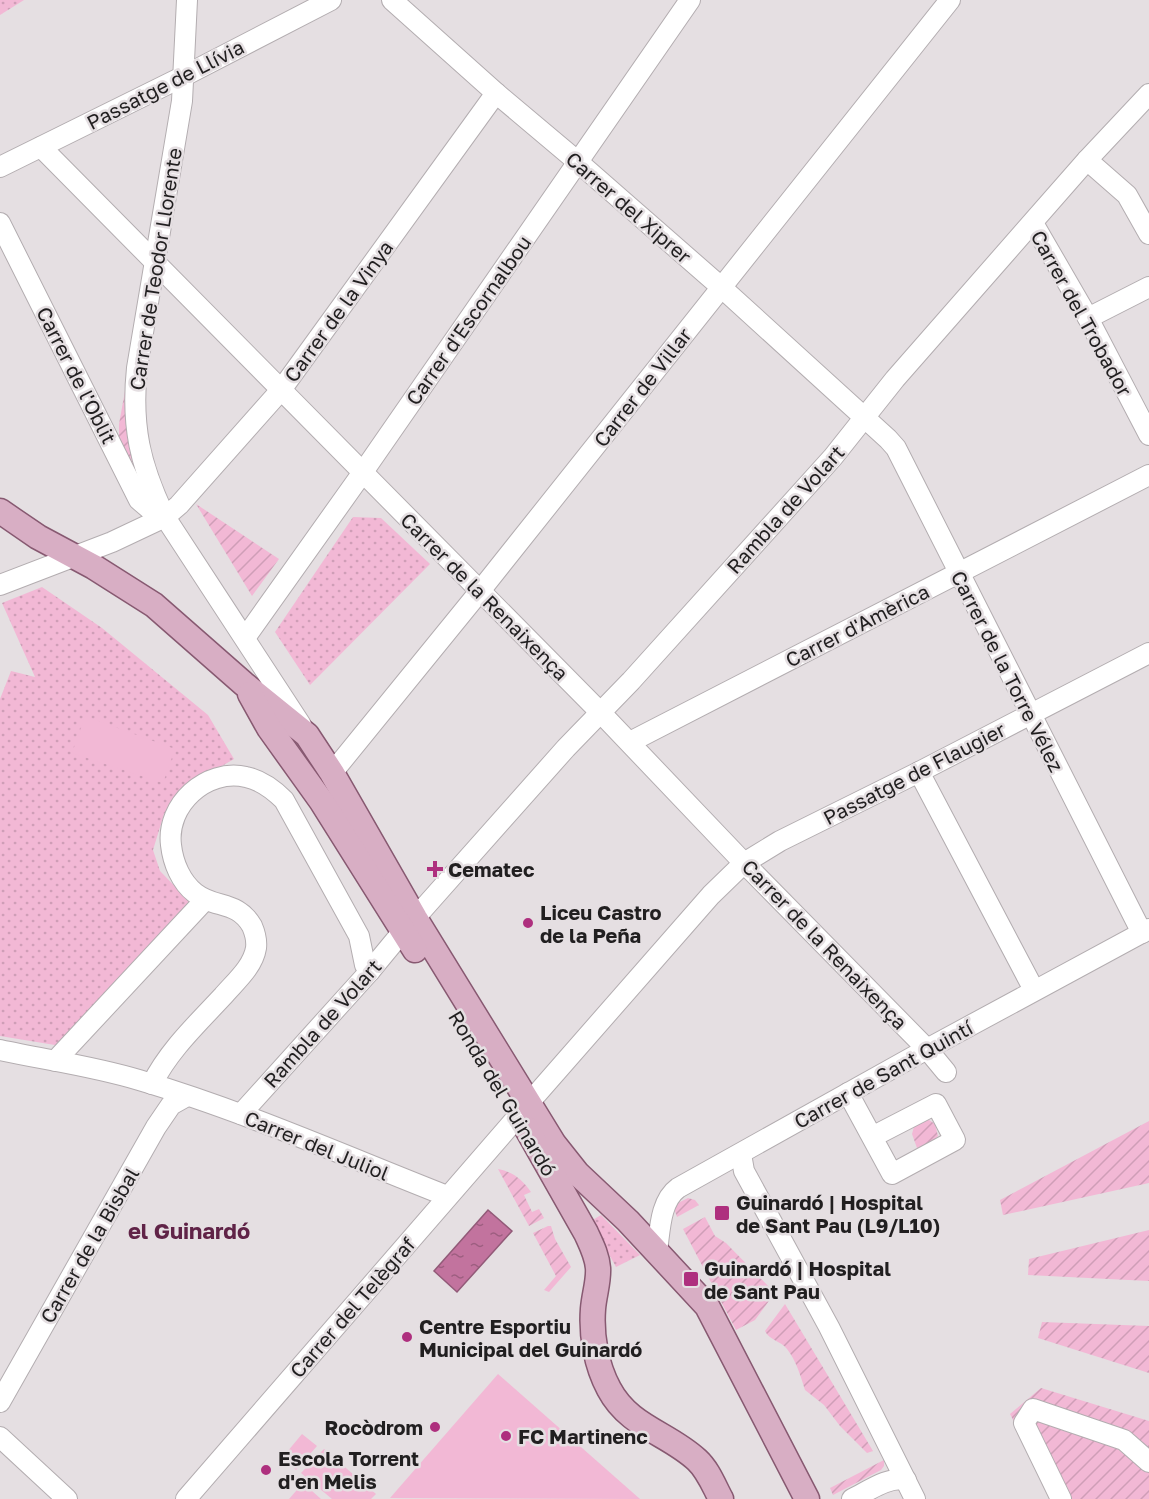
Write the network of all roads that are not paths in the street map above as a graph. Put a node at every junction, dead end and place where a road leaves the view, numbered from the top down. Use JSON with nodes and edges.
{"nodes":[{"id":1,"x":187,"y":0,"type":"edge"},
{"id":2,"x":330,"y":0,"type":"edge"},
{"id":3,"x":392,"y":0,"type":"edge"},
{"id":4,"x":690,"y":0,"type":"edge"},
{"id":5,"x":950,"y":0,"type":"edge"},
{"id":6,"x":184,"y":76,"type":"junction"},
{"id":7,"x":496,"y":93,"type":"junction"},
{"id":8,"x":1147,"y":99,"type":"edge"},
{"id":9,"x":41,"y":147,"type":"junction"},
{"id":10,"x":1087,"y":160,"type":"junction"},
{"id":11,"x":578,"y":162,"type":"junction"},
{"id":12,"x":0,"y":167,"type":"edge"},
{"id":13,"x":0,"y":223,"type":"edge"},
{"id":14,"x":1033,"y":223,"type":"junction"},
{"id":15,"x":1149,"y":234,"type":"edge"},
{"id":16,"x":155,"y":262,"type":"junction"},
{"id":17,"x":1149,"y":286,"type":"edge"},
{"id":18,"x":721,"y":287,"type":"junction"},
{"id":19,"x":1088,"y":318,"type":"junction"},
{"id":20,"x":281,"y":390,"type":"junction"},
{"id":21,"x":864,"y":416,"type":"junction"},
{"id":22,"x":1149,"y":435,"type":"edge"},
{"id":23,"x":363,"y":472,"type":"junction"},
{"id":24,"x":1149,"y":475,"type":"edge"},
{"id":25,"x":0,"y":511,"type":"edge"},
{"id":26,"x":165,"y":516,"type":"junction"},
{"id":27,"x":74,"y":556,"type":"junction"},
{"id":28,"x":958,"y":573,"type":"junction"},
{"id":29,"x":0,"y":585,"type":"edge"},
{"id":30,"x":480,"y":591,"type":"junction"},
{"id":31,"x":244,"y":638,"type":"junction"},
{"id":32,"x":1149,"y":653,"type":"edge"},
{"id":33,"x":244,"y":684,"type":"junction"},
{"id":34,"x":601,"y":713,"type":"junction"},
{"id":35,"x":1030,"y":714,"type":"junction"},
{"id":36,"x":307,"y":735,"type":"junction"},
{"id":37,"x":630,"y":742,"type":"junction"},
{"id":38,"x":919,"y":772,"type":"junction"},
{"id":39,"x":332,"y":773,"type":"junction"},
{"id":40,"x":744,"y":862,"type":"junction"},
{"id":41,"x":205,"y":900,"type":"junction"},
{"id":42,"x":409,"y":924,"type":"junction"},
{"id":43,"x":1145,"y":931,"type":"edge"},
{"id":44,"x":370,"y":971,"type":"junction"},
{"id":45,"x":1034,"y":990,"type":"junction"},
{"id":46,"x":927,"y":1049,"type":"junction"},
{"id":47,"x":3,"y":1056,"type":"edge"},
{"id":48,"x":55,"y":1061,"type":"junction"},
{"id":49,"x":946,"y":1072,"type":"dead end"},
{"id":50,"x":152,"y":1084,"type":"junction"},
{"id":51,"x":848,"y":1093,"type":"junction"},
{"id":52,"x":188,"y":1096,"type":"junction"},
{"id":53,"x":523,"y":1109,"type":"junction"},
{"id":54,"x":241,"y":1114,"type":"junction"},
{"id":55,"x":872,"y":1137,"type":"junction"},
{"id":56,"x":741,"y":1154,"type":"junction"},
{"id":57,"x":447,"y":1196,"type":"junction"},
{"id":58,"x":657,"y":1251,"type":"junction"},
{"id":59,"x":0,"y":1402,"type":"edge"},
{"id":60,"x":0,"y":1437,"type":"edge"},
{"id":61,"x":1149,"y":1462,"type":"edge"},
{"id":62,"x":906,"y":1480,"type":"junction"},
{"id":63,"x":67,"y":1499,"type":"edge"},
{"id":64,"x":186,"y":1499,"type":"edge"},
{"id":65,"x":721,"y":1499,"type":"edge"},
{"id":66,"x":807,"y":1499,"type":"edge"},
{"id":67,"x":852,"y":1499,"type":"edge"},
{"id":68,"x":915,"y":1499,"type":"edge"},
{"id":69,"x":1061,"y":1499,"type":"edge"}],
"edges":[{"from":1,"to":6,"type":"street","name":"Carrer de Teodor Llorente"},
{"from":2,"to":6,"type":"street","name":"Passatge de Llívia"},
{"from":3,"to":7,"type":"street","name":"Carrer del Xiprer"},
{"from":4,"to":11,"type":"street","name":"Carrer d'Escornalbou"},
{"from":5,"to":18,"type":"street","name":"Carrer de Villar"},
{"from":6,"to":9,"type":"street","name":"Passatge de Llívia"},
{"from":6,"to":16,"type":"street","name":"Carrer de Teodor Llorente"},
{"from":7,"to":11,"type":"street","name":"Carrer del Xiprer"},
{"from":7,"to":20,"type":"street","name":"Carrer de la Vinya"},
{"from":8,"to":10,"type":"street","name":"Rambla de Volart"},
{"from":9,"to":12,"type":"street","name":"Passatge de Llívia"},
{"from":9,"to":16,"type":"street","name":"Carrer de la Renaixença"},
{"from":10,"to":14,"type":"street","name":"Rambla de Volart"},
{"from":10,"to":15,"type":"street"},
{"from":11,"to":18,"type":"street","name":"Carrer del Xiprer"},
{"from":11,"to":23,"type":"street","name":"Carrer d'Escornalbou"},
{"from":13,"to":26,"type":"street","name":"Carrer de l'Oblit"},
{"from":14,"to":19,"type":"street","name":"Carrer del Trobador"},
{"from":14,"to":21,"type":"street","name":"Rambla de Volart"},
{"from":16,"to":20,"type":"street","name":"Carrer de la Renaixença"},
{"from":16,"to":26,"type":"street","name":"Carrer de Teodor Llorente"},
{"from":17,"to":19,"type":"street"},
{"from":18,"to":21,"type":"street","name":"Carrer del Xiprer"},
{"from":18,"to":30,"type":"street","name":"Carrer de Villar"},
{"from":19,"to":22,"type":"street","name":"Carrer del Trobador"},
{"from":20,"to":23,"type":"street","name":"Carrer de la Renaixença"},
{"from":20,"to":26,"type":"street","name":"Carrer de la Vinya"},
{"from":21,"to":28,"type":"street","name":"Carrer de la Torre Vélez"},
{"from":21,"to":34,"type":"street","name":"Rambla de Volart"},
{"from":23,"to":30,"type":"street","name":"Carrer de la Renaixença"},
{"from":23,"to":31,"type":"street","name":"Carrer d'Escornalbou"},
{"from":24,"to":28,"type":"street","name":"Carrer d'Amèrica"},
{"from":25,"to":27,"type":"main road","name":"Ronda del Guinardó"},
{"from":26,"to":27,"type":"street","name":"Carrer de la Vinya"},
{"from":26,"to":31,"type":"street","name":"Carrer de Teodor Llorente"},
{"from":27,"to":29,"type":"street","name":"Carrer de la Vinya"},
{"from":27,"to":33,"type":"main road","name":"Ronda del Guinardó"},
{"from":28,"to":35,"type":"street","name":"Carrer de la Torre Vélez"},
{"from":28,"to":37,"type":"street","name":"Carrer d'Amèrica"},
{"from":30,"to":34,"type":"street","name":"Carrer de la Renaixença"},
{"from":30,"to":39,"type":"street","name":"Carrer de Villar"},
{"from":31,"to":36,"type":"street","name":"Carrer de Teodor Llorente"},
{"from":32,"to":35,"type":"street","name":"Passatge de Flaugier"},
{"from":33,"to":36,"type":"main road","name":"Ronda del Guinardó"},
{"from":33,"to":42,"type":"main road","name":"Ronda del Guinardó"},
{"from":34,"to":37,"type":"street","name":"Carrer de la Renaixença"},
{"from":34,"to":42,"type":"street","name":"Rambla de Volart"},
{"from":35,"to":38,"type":"street","name":"Passatge de Flaugier"},
{"from":35,"to":43,"type":"street","name":"Carrer de la Torre Vélez"},
{"from":36,"to":39,"type":"main road","name":"Carrer de Teodor Llorente"},
{"from":37,"to":40,"type":"street","name":"Carrer de la Renaixença"},
{"from":38,"to":40,"type":"street","name":"Passatge de Flaugier"},
{"from":38,"to":45,"type":"street"},
{"from":39,"to":42,"type":"main road","name":"Ronda del Guinardó"},
{"from":40,"to":46,"type":"street","name":"Carrer de la Renaixença"},
{"from":40,"to":53,"type":"street","name":"Carrer del Telègraf"},
{"from":41,"to":44,"type":"street"},
{"from":41,"to":48,"type":"street"},
{"from":41,"to":50,"type":"street"},
{"from":42,"to":44,"type":"street","name":"Rambla de Volart"},
{"from":42,"to":53,"type":"main road","name":"Ronda del Guinardó"},
{"from":43,"to":45,"type":"street","name":"Carrer de Sant Quintí"},
{"from":44,"to":54,"type":"street","name":"Rambla de Volart"},
{"from":45,"to":46,"type":"street","name":"Carrer de Sant Quintí"},
{"from":46,"to":49,"type":"street","name":"Carrer de la Renaixença"},
{"from":46,"to":51,"type":"street","name":"Carrer de Sant Quintí"},
{"from":47,"to":48,"type":"street","name":"Carrer del Juliol"},
{"from":48,"to":50,"type":"street","name":"Carrer del Juliol"},
{"from":50,"to":52,"type":"street","name":"Carrer del Juliol"},
{"from":51,"to":55,"type":"street"},
{"from":51,"to":56,"type":"street","name":"Carrer de Sant Quintí"},
{"from":52,"to":54,"type":"street","name":"Carrer del Juliol"},
{"from":52,"to":59,"type":"street","name":"Carrer de la Bisbal"},
{"from":53,"to":57,"type":"street","name":"Carrer del Telègraf"},
{"from":53,"to":58,"type":"main road","name":"Ronda del Guinardó"},
{"from":53,"to":65,"type":"main road","name":"Ronda del Guinardó"},
{"from":54,"to":57,"type":"street","name":"Carrer del Juliol"},
{"from":55,"to":55,"type":"street"},
{"from":56,"to":58,"type":"street","name":"Carrer de Sant Quintí"},
{"from":56,"to":62,"type":"street"},
{"from":57,"to":64,"type":"street","name":"Carrer del Telègraf"},
{"from":58,"to":66,"type":"main road","name":"Ronda del Guinardó"},
{"from":60,"to":63,"type":"street"},
{"from":61,"to":69,"type":"street"},
{"from":62,"to":67,"type":"street"},
{"from":62,"to":68,"type":"street"}]}
